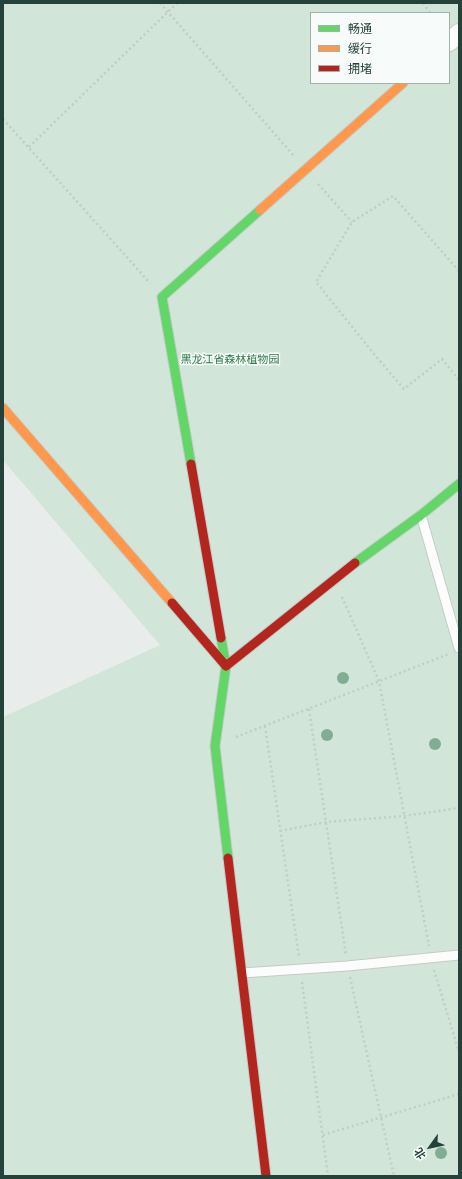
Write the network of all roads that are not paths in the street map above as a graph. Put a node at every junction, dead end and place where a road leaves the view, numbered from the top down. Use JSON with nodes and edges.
{"nodes":[{"id":1,"x":459,"y":33,"type":"edge"},
{"id":2,"x":450,"y":41,"type":"edge"},
{"id":3,"x":402,"y":84,"type":"edge"},
{"id":4,"x":3,"y":408,"type":"edge"},
{"id":5,"x":459,"y":484,"type":"edge"},
{"id":6,"x":421,"y":515,"type":"junction"},
{"id":7,"x":455,"y":651,"type":"edge"},
{"id":8,"x":226,"y":666,"type":"junction"},
{"id":9,"x":459,"y":955,"type":"edge"},
{"id":10,"x":242,"y":974,"type":"junction"},
{"id":11,"x":266,"y":1176,"type":"edge"}],
"edges":[{"from":1,"to":2,"type":"street"},
{"from":3,"to":8,"type":"street"},
{"from":4,"to":8,"type":"street"},
{"from":5,"to":6,"type":"street"},
{"from":6,"to":7,"type":"lane"},
{"from":6,"to":8,"type":"street"},
{"from":8,"to":10,"type":"street"},
{"from":9,"to":10,"type":"lane"},
{"from":10,"to":11,"type":"street"}]}
